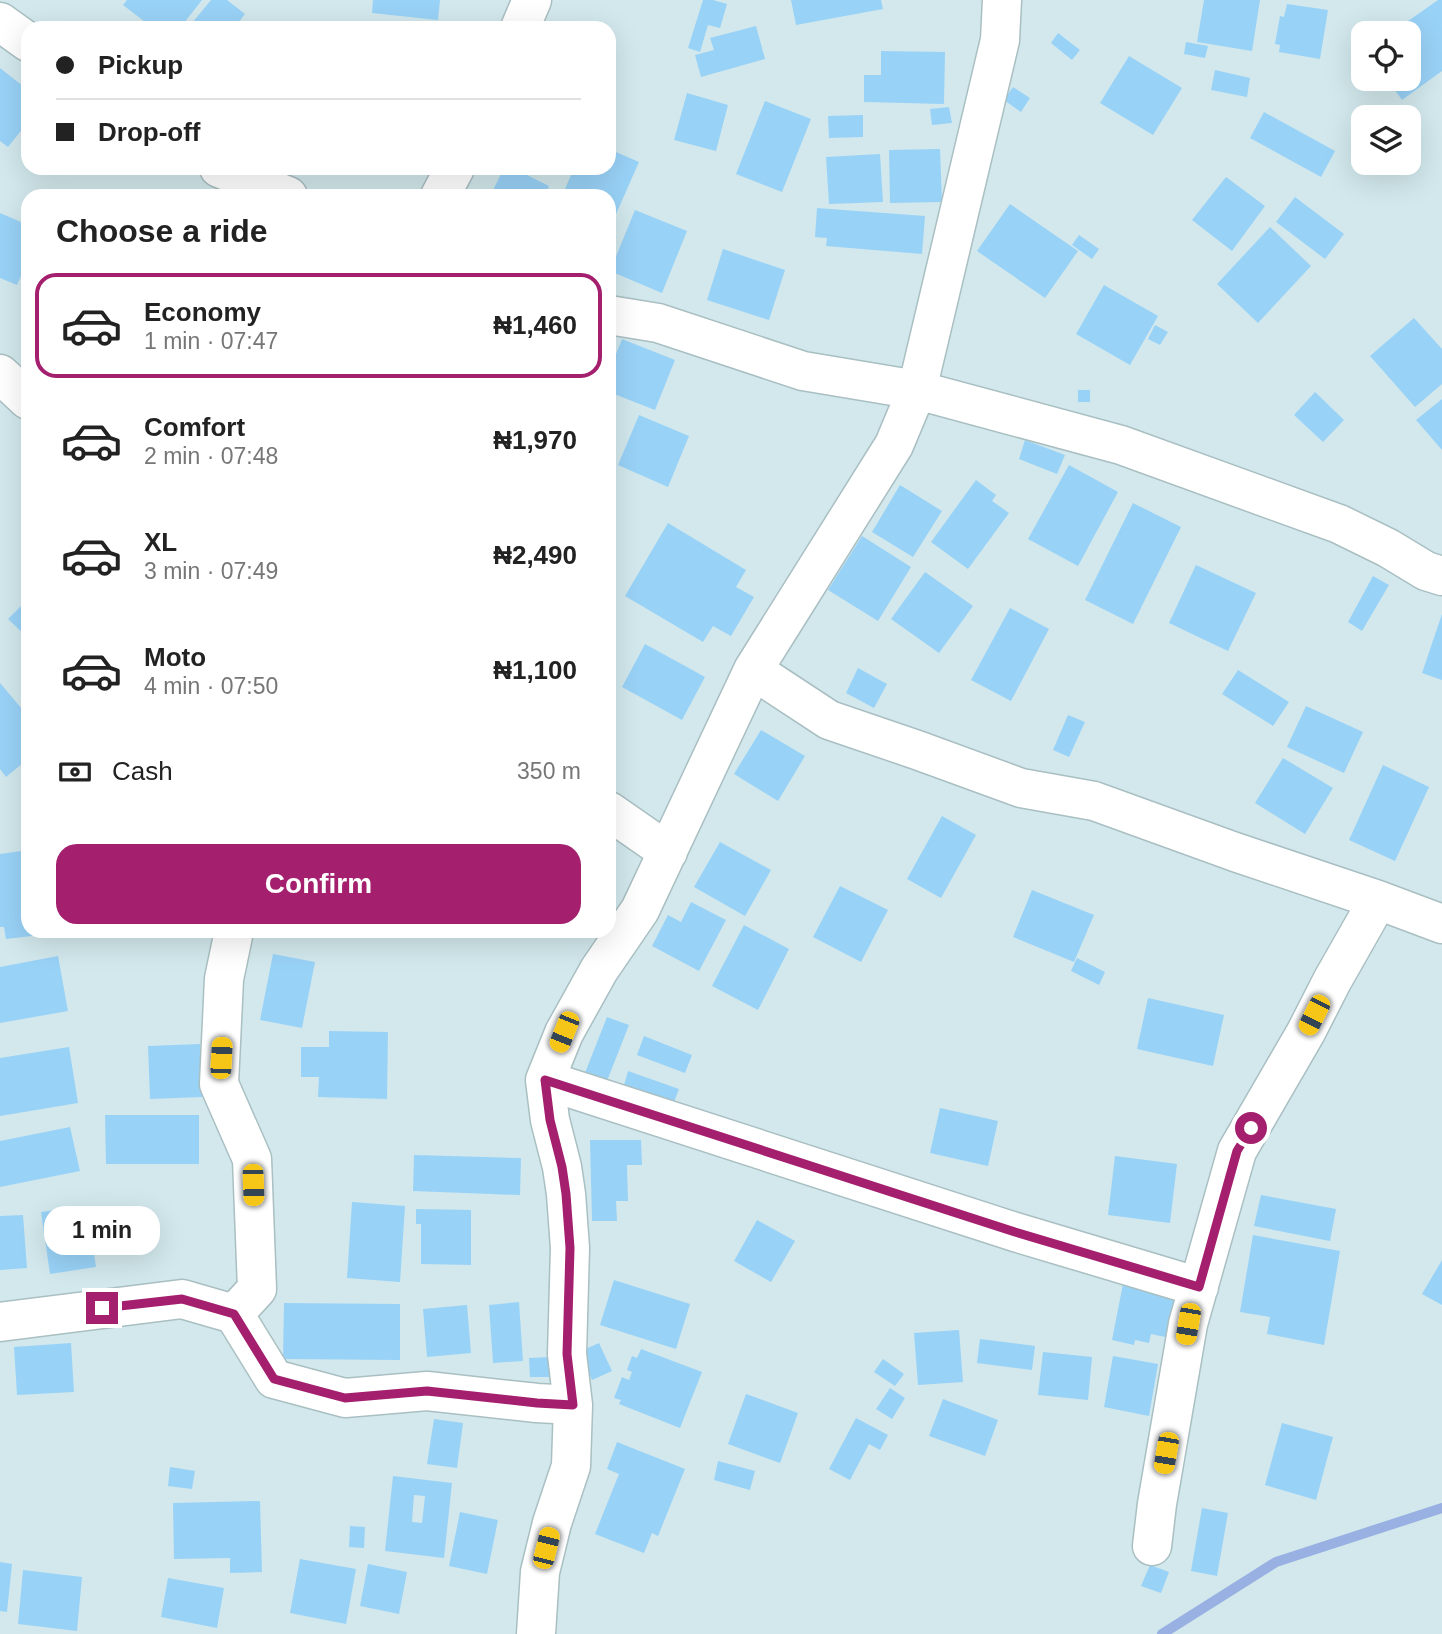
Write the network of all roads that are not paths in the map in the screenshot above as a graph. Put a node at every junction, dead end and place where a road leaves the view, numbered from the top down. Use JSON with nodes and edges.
{"nodes":[{"id":1,"x":532,"y":0,"type":"edge"},
{"id":2,"x":1002,"y":0,"type":"edge"},
{"id":3,"x":523,"y":21,"type":"edge"},
{"id":4,"x":0,"y":22,"type":"edge"},
{"id":5,"x":21,"y":37,"type":"edge"},
{"id":6,"x":236,"y":175,"type":"edge"},
{"id":7,"x":271,"y":189,"type":"edge"},
{"id":8,"x":616,"y":316,"type":"edge"},
{"id":9,"x":0,"y":374,"type":"edge"},
{"id":10,"x":917,"y":390,"type":"junction"},
{"id":11,"x":21,"y":394,"type":"edge"},
{"id":12,"x":1442,"y":576,"type":"edge"},
{"id":13,"x":753,"y":670,"type":"junction"},
{"id":14,"x":616,"y":816,"type":"edge"},
{"id":15,"x":668,"y":852,"type":"junction"},
{"id":16,"x":1378,"y":900,"type":"junction"},
{"id":17,"x":1442,"y":924,"type":"edge"},
{"id":18,"x":233,"y":938,"type":"edge"},
{"id":19,"x":545,"y":1080,"type":"junction"},
{"id":20,"x":1199,"y":1287,"type":"junction"},
{"id":21,"x":234,"y":1314,"type":"junction"},
{"id":22,"x":0,"y":1322,"type":"edge"},
{"id":23,"x":573,"y":1405,"type":"junction"},
{"id":24,"x":1152,"y":1546,"type":"dead end"},
{"id":25,"x":536,"y":1634,"type":"edge"}],
"edges":[{"from":1,"to":3,"type":"street"},
{"from":2,"to":10,"type":"street"},
{"from":4,"to":5,"type":"street"},
{"from":6,"to":7,"type":"street"},
{"from":8,"to":10,"type":"street"},
{"from":9,"to":11,"type":"street"},
{"from":10,"to":12,"type":"street"},
{"from":10,"to":13,"type":"street"},
{"from":13,"to":15,"type":"street"},
{"from":13,"to":16,"type":"street"},
{"from":14,"to":15,"type":"street"},
{"from":15,"to":19,"type":"street"},
{"from":16,"to":17,"type":"street"},
{"from":16,"to":20,"type":"street"},
{"from":18,"to":21,"type":"street"},
{"from":19,"to":20,"type":"street"},
{"from":19,"to":23,"type":"street"},
{"from":20,"to":24,"type":"street"},
{"from":21,"to":22,"type":"street"},
{"from":21,"to":23,"type":"street"},
{"from":23,"to":25,"type":"street"}]}
